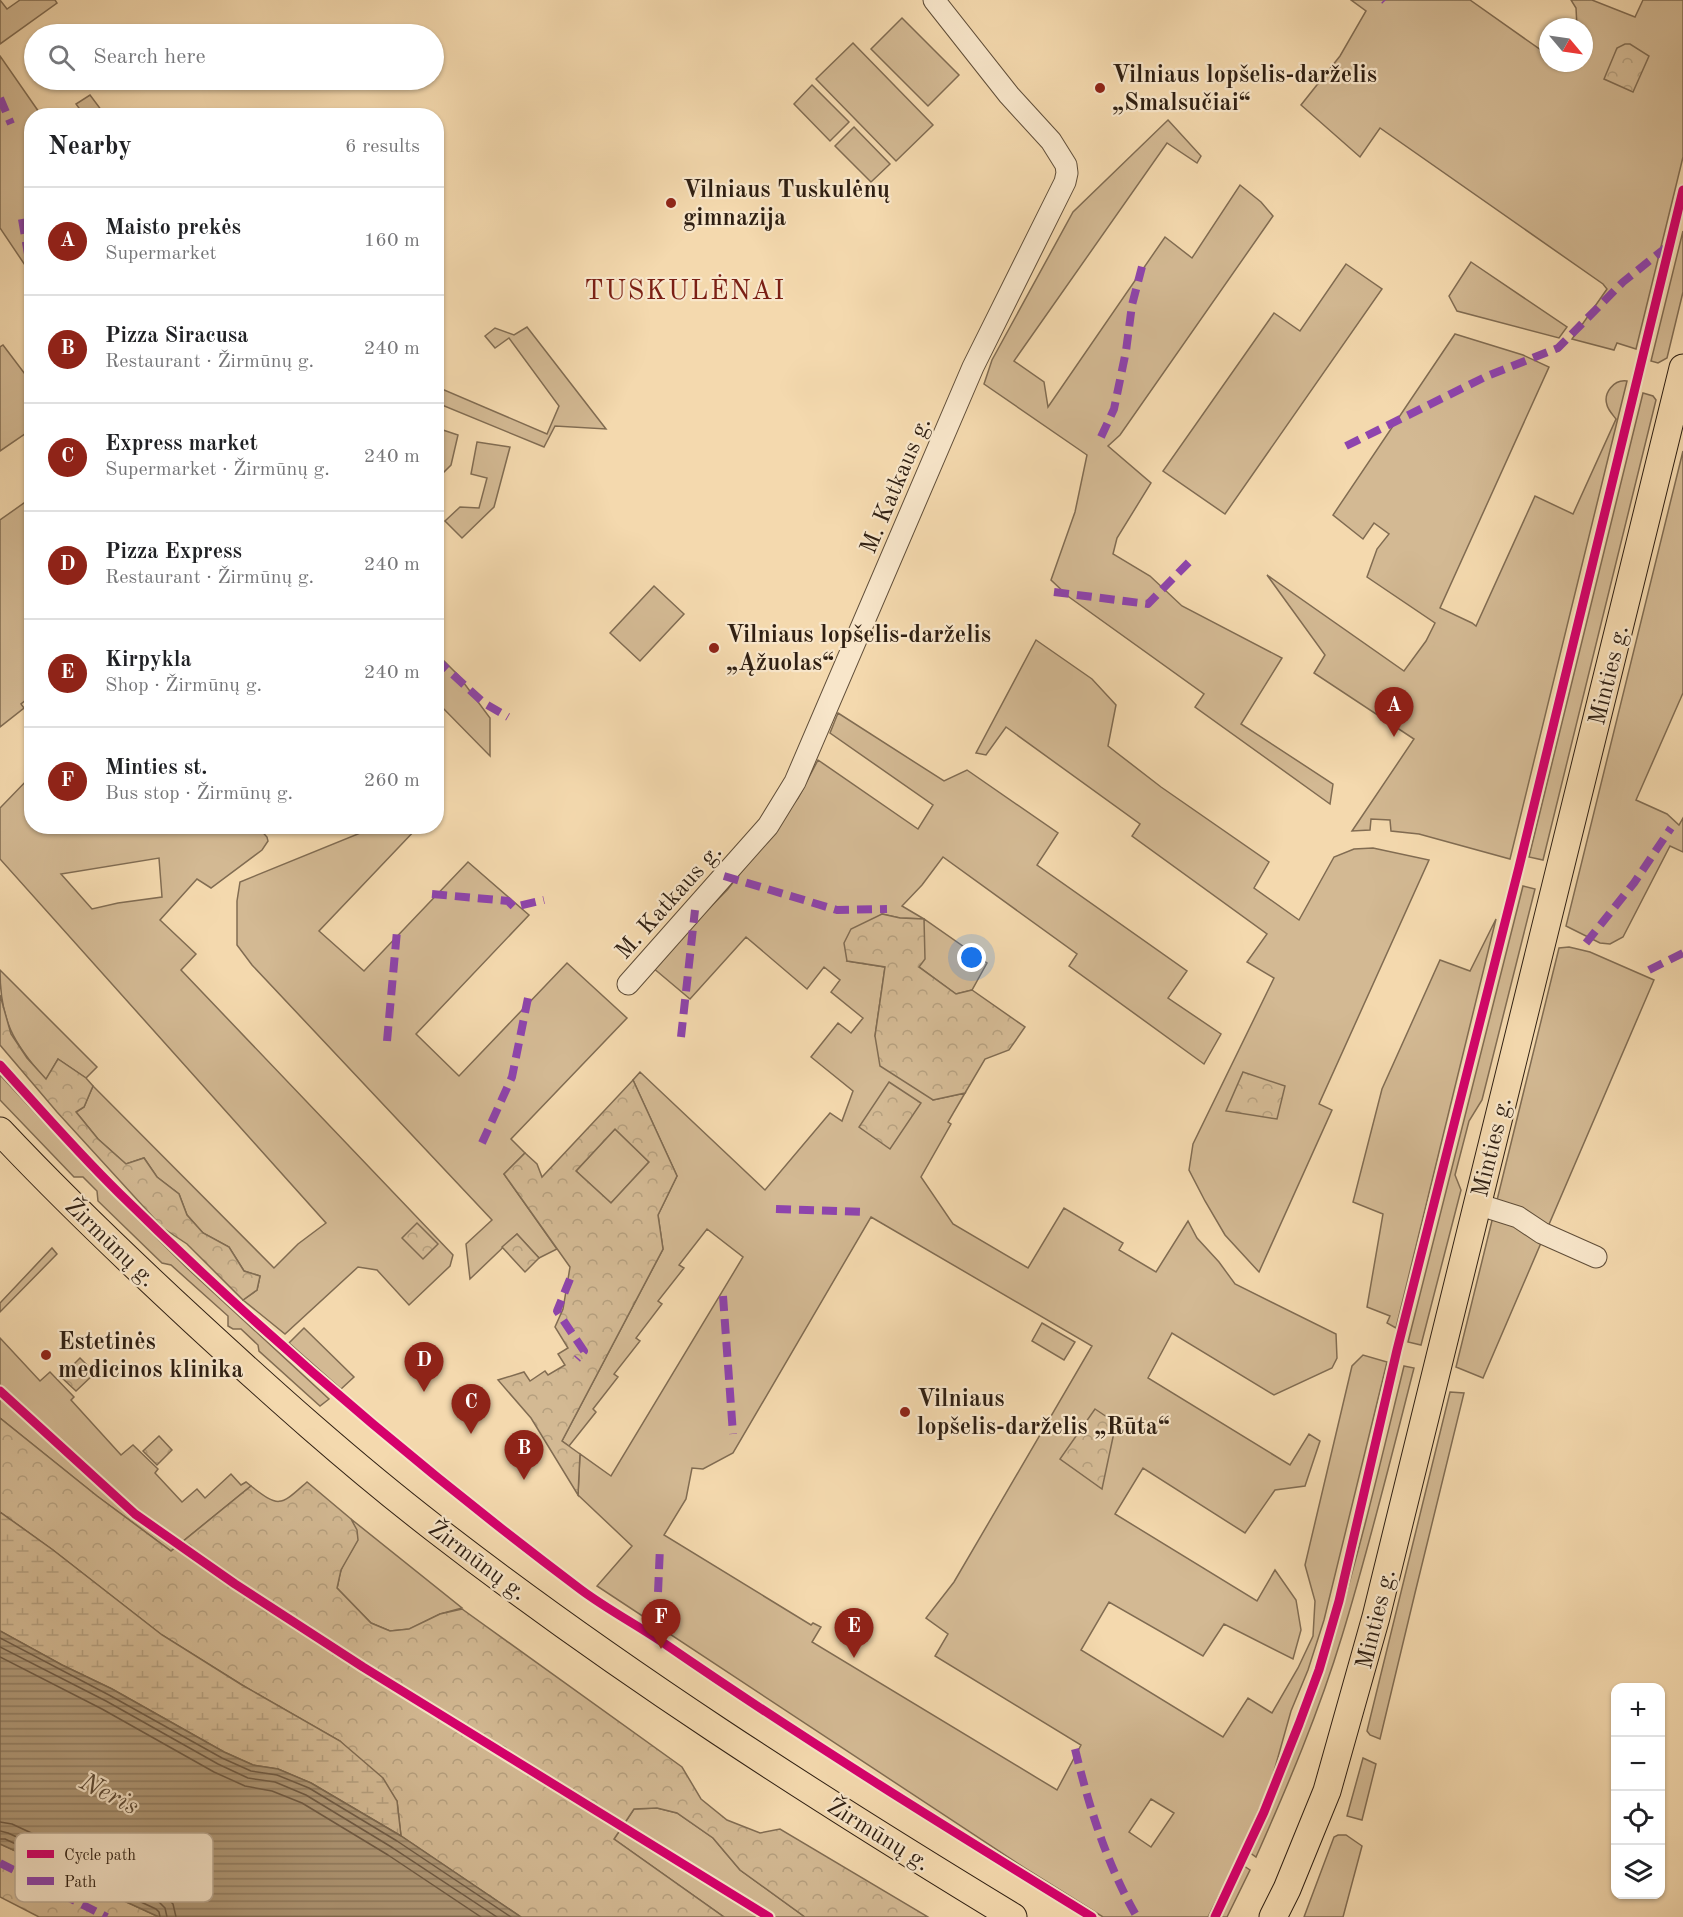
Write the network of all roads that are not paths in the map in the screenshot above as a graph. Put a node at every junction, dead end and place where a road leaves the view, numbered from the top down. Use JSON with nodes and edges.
{"nodes":[{"id":1,"x":934,"y":0,"type":"edge"},
{"id":2,"x":1683,"y":368,"type":"edge"},
{"id":3,"x":628,"y":984,"type":"dead end"},
{"id":4,"x":0,"y":1131,"type":"edge"},
{"id":5,"x":1477,"y":1204,"type":"junction"},
{"id":6,"x":1596,"y":1257,"type":"dead end"},
{"id":7,"x":1013,"y":1917,"type":"edge"},
{"id":8,"x":1273,"y":1917,"type":"edge"}],
"edges":[{"from":1,"to":3,"type":"street","name":"M. Katkaus g."},
{"from":2,"to":5,"type":"main road","name":"Minties g."},
{"from":4,"to":7,"type":"main road","name":"Žirmūnų g."},
{"from":5,"to":6,"type":"street"},
{"from":5,"to":8,"type":"main road","name":"Minties g."}]}
